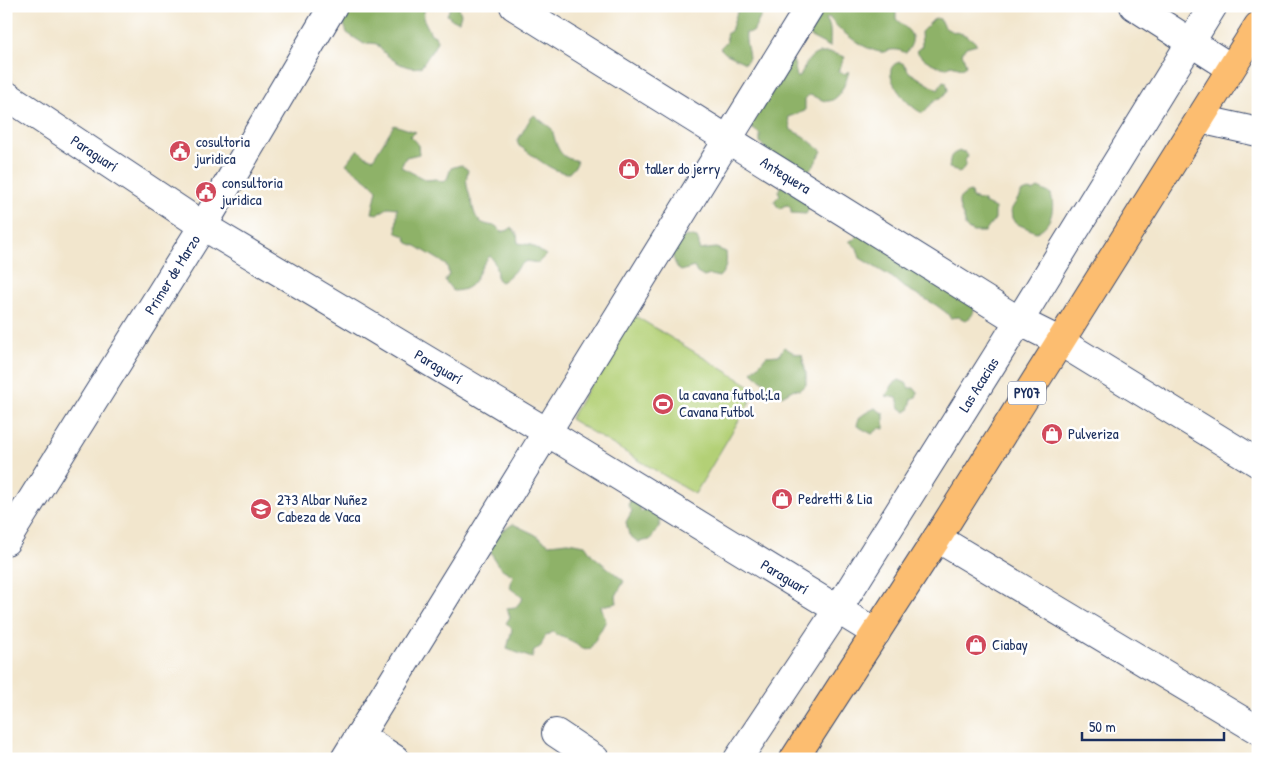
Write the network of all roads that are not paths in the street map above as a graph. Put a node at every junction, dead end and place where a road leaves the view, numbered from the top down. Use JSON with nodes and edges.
{"nodes":[{"id":1,"x":333,"y":6,"type":"edge"},
{"id":2,"x":514,"y":6,"type":"edge"},
{"id":3,"x":810,"y":6,"type":"edge"},
{"id":4,"x":1134,"y":6,"type":"edge"},
{"id":5,"x":1213,"y":6,"type":"edge"},
{"id":6,"x":1258,"y":26,"type":"edge"},
{"id":7,"x":1192,"y":43,"type":"junction"},
{"id":8,"x":1232,"y":68,"type":"junction"},
{"id":9,"x":6,"y":95,"type":"edge"},
{"id":10,"x":1200,"y":118,"type":"junction"},
{"id":11,"x":1255,"y":126,"type":"edge"},
{"id":12,"x":728,"y":140,"type":"junction"},
{"id":13,"x":203,"y":226,"type":"junction"},
{"id":14,"x":1019,"y":321,"type":"junction"},
{"id":15,"x":1059,"y":341,"type":"junction"},
{"id":16,"x":547,"y":432,"type":"junction"},
{"id":17,"x":1258,"y":463,"type":"edge"},
{"id":18,"x":13,"y":513,"type":"edge"},
{"id":19,"x":937,"y":538,"type":"junction"},
{"id":20,"x":6,"y":541,"type":"edge"},
{"id":21,"x":838,"y":609,"type":"junction"},
{"id":22,"x":876,"y":633,"type":"junction"},
{"id":23,"x":1258,"y":730,"type":"edge"},
{"id":24,"x":556,"y":733,"type":"dead end"},
{"id":25,"x":359,"y":736,"type":"junction"},
{"id":26,"x":345,"y":759,"type":"edge"},
{"id":27,"x":395,"y":759,"type":"edge"},
{"id":28,"x":595,"y":759,"type":"edge"},
{"id":29,"x":738,"y":759,"type":"edge"},
{"id":30,"x":794,"y":759,"type":"edge"}],
"edges":[{"from":1,"to":13,"type":"street","name":"Primer de Marzo"},
{"from":2,"to":12,"type":"street","name":"Antequera"},
{"from":3,"to":12,"type":"street"},
{"from":4,"to":7,"type":"street"},
{"from":5,"to":7,"type":"street","name":"Las Acacias"},
{"from":6,"to":8,"type":"highway","number":"PY07"},
{"from":7,"to":8,"type":"street"},
{"from":7,"to":14,"type":"street","name":"Las Acacias"},
{"from":8,"to":10,"type":"highway","number":"PY07"},
{"from":9,"to":13,"type":"street","name":"Paraguarí"},
{"from":10,"to":11,"type":"street"},
{"from":10,"to":15,"type":"highway","number":"PY07"},
{"from":12,"to":14,"type":"street","name":"Antequera"},
{"from":12,"to":16,"type":"street"},
{"from":13,"to":16,"type":"street","name":"Paraguarí"},
{"from":13,"to":18,"type":"street","name":"Primer de Marzo"},
{"from":14,"to":15,"type":"street","name":"Antequera"},
{"from":14,"to":21,"type":"street","name":"Las Acacias"},
{"from":15,"to":17,"type":"street","name":"Antequera"},
{"from":15,"to":19,"type":"highway","number":"PY07"},
{"from":16,"to":21,"type":"street","name":"Paraguarí"},
{"from":16,"to":25,"type":"street"},
{"from":18,"to":20,"type":"street","name":"Primer de Marzo"},
{"from":19,"to":22,"type":"highway","number":"PY07"},
{"from":19,"to":23,"type":"street"},
{"from":21,"to":22,"type":"street","name":"Paraguarí"},
{"from":21,"to":29,"type":"street","name":"Las Acacias"},
{"from":22,"to":30,"type":"highway","number":"PY07"},
{"from":24,"to":28,"type":"street"},
{"from":25,"to":26,"type":"street"},
{"from":25,"to":27,"type":"street"}]}
